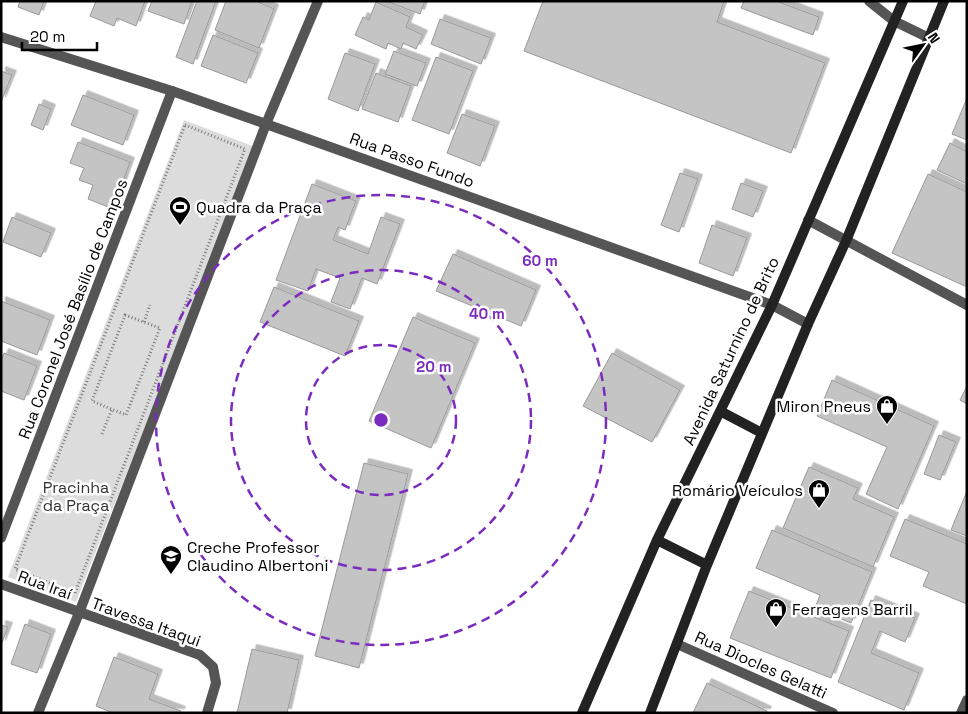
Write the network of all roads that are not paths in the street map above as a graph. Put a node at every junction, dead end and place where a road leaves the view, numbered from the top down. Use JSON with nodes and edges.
{"nodes":[{"id":1,"x":318,"y":1,"type":"edge"},
{"id":2,"x":869,"y":1,"type":"edge"},
{"id":3,"x":903,"y":1,"type":"edge"},
{"id":4,"x":944,"y":1,"type":"edge"},
{"id":5,"x":894,"y":21,"type":"junction"},
{"id":6,"x":1,"y":37,"type":"edge"},
{"id":7,"x":929,"y":38,"type":"junction"},
{"id":8,"x":172,"y":91,"type":"junction"},
{"id":9,"x":266,"y":124,"type":"junction"},
{"id":10,"x":808,"y":220,"type":"junction"},
{"id":11,"x":846,"y":240,"type":"junction"},
{"id":12,"x":772,"y":305,"type":"junction"},
{"id":13,"x":967,"y":305,"type":"edge"},
{"id":14,"x":808,"y":324,"type":"junction"},
{"id":15,"x":720,"y":411,"type":"junction"},
{"id":16,"x":762,"y":433,"type":"junction"},
{"id":17,"x":1,"y":538,"type":"edge"},
{"id":18,"x":657,"y":540,"type":"junction"},
{"id":19,"x":707,"y":565,"type":"junction"},
{"id":20,"x":1,"y":584,"type":"edge"},
{"id":21,"x":79,"y":613,"type":"junction"},
{"id":22,"x":677,"y":644,"type":"junction"},
{"id":23,"x":967,"y":700,"type":"edge"},
{"id":24,"x":38,"y":713,"type":"edge"},
{"id":25,"x":207,"y":713,"type":"edge"},
{"id":26,"x":582,"y":713,"type":"edge"},
{"id":27,"x":650,"y":713,"type":"edge"},
{"id":28,"x":834,"y":713,"type":"edge"},
{"id":29,"x":962,"y":713,"type":"edge"}],
"edges":[{"from":1,"to":9,"type":"street"},
{"from":2,"to":5,"type":"street"},
{"from":3,"to":5,"type":"main road","name":"Avenida Saturnino de Brito"},
{"from":4,"to":7,"type":"main road"},
{"from":5,"to":7,"type":"street"},
{"from":5,"to":10,"type":"main road","name":"Avenida Saturnino de Brito"},
{"from":6,"to":8,"type":"street","name":"Rua Passo Fundo"},
{"from":7,"to":11,"type":"main road"},
{"from":8,"to":9,"type":"street","name":"Rua Passo Fundo"},
{"from":8,"to":17,"type":"street","name":"Rua Coronel José Basílio de Campos"},
{"from":9,"to":12,"type":"street","name":"Rua Passo Fundo"},
{"from":9,"to":21,"type":"street"},
{"from":10,"to":11,"type":"street"},
{"from":10,"to":12,"type":"main road","name":"Avenida Saturnino de Brito"},
{"from":11,"to":13,"type":"street"},
{"from":11,"to":14,"type":"main road"},
{"from":12,"to":14,"type":"street","name":"Rua Passo Fundo"},
{"from":12,"to":15,"type":"main road","name":"Avenida Saturnino de Brito"},
{"from":14,"to":16,"type":"main road"},
{"from":15,"to":16,"type":"main road"},
{"from":15,"to":18,"type":"main road","name":"Avenida Saturnino de Brito"},
{"from":16,"to":19,"type":"main road"},
{"from":18,"to":19,"type":"main road"},
{"from":18,"to":26,"type":"main road","name":"Avenida Saturnino de Brito"},
{"from":19,"to":22,"type":"main road"},
{"from":20,"to":21,"type":"street","name":"Rua Iraí"},
{"from":21,"to":24,"type":"street"},
{"from":21,"to":25,"type":"street","name":"Travessa Itaqui"},
{"from":22,"to":27,"type":"main road"},
{"from":22,"to":28,"type":"street","name":"Rua Diocles Gelatti"},
{"from":23,"to":29,"type":"street"}]}
